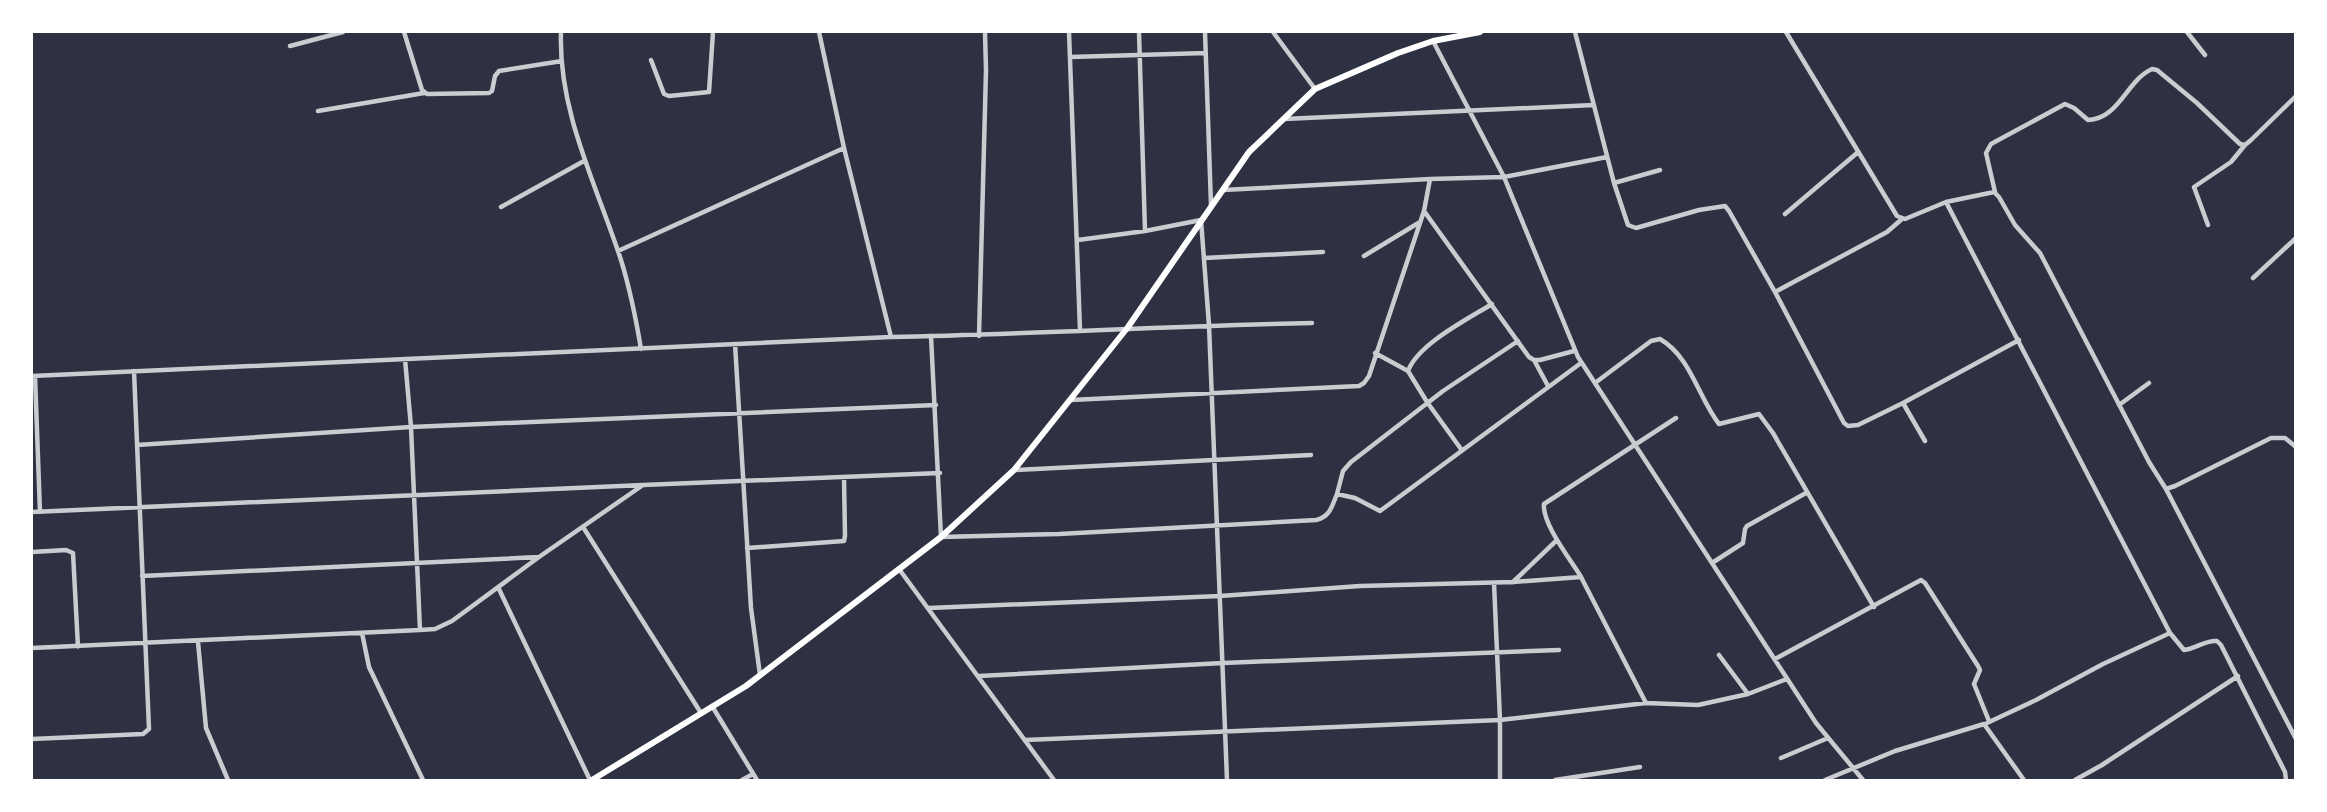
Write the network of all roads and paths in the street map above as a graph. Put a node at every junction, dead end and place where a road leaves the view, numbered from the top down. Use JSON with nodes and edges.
{"nodes":[{"id":1,"x":343,"y":32,"type":"edge"},
{"id":2,"x":404,"y":32,"type":"edge"},
{"id":3,"x":561,"y":32,"type":"edge"},
{"id":4,"x":712,"y":32,"type":"edge"},
{"id":5,"x":819,"y":32,"type":"edge"},
{"id":6,"x":985,"y":32,"type":"edge"},
{"id":7,"x":1069,"y":32,"type":"edge"},
{"id":8,"x":1139,"y":32,"type":"edge"},
{"id":9,"x":1205,"y":32,"type":"edge"},
{"id":10,"x":1273,"y":32,"type":"edge"},
{"id":11,"x":1480,"y":32,"type":"edge"},
{"id":12,"x":1575,"y":32,"type":"edge"},
{"id":13,"x":1785,"y":32,"type":"edge"},
{"id":14,"x":2187,"y":32,"type":"edge"},
{"id":15,"x":1434,"y":42,"type":"junction"},
{"id":16,"x":290,"y":46,"type":"dead end"},
{"id":17,"x":1206,"y":53,"type":"junction"},
{"id":18,"x":1140,"y":56,"type":"junction"},
{"id":19,"x":2205,"y":56,"type":"dead end"},
{"id":20,"x":1070,"y":57,"type":"junction"},
{"id":21,"x":651,"y":60,"type":"dead end"},
{"id":22,"x":562,"y":61,"type":"junction"},
{"id":23,"x":1315,"y":89,"type":"junction"},
{"id":24,"x":424,"y":93,"type":"junction"},
{"id":25,"x":2295,"y":96,"type":"edge"},
{"id":26,"x":1594,"y":105,"type":"junction"},
{"id":27,"x":318,"y":111,"type":"dead end"},
{"id":28,"x":1470,"y":112,"type":"junction"},
{"id":29,"x":1284,"y":119,"type":"junction"},
{"id":30,"x":2246,"y":145,"type":"junction"},
{"id":31,"x":844,"y":148,"type":"junction"},
{"id":32,"x":1857,"y":153,"type":"junction"},
{"id":33,"x":1607,"y":157,"type":"junction"},
{"id":34,"x":584,"y":161,"type":"junction"},
{"id":35,"x":1660,"y":170,"type":"dead end"},
{"id":36,"x":1504,"y":177,"type":"junction"},
{"id":37,"x":1430,"y":179,"type":"junction"},
{"id":38,"x":1614,"y":183,"type":"junction"},
{"id":39,"x":1223,"y":190,"type":"junction"},
{"id":40,"x":1995,"y":192,"type":"junction"},
{"id":41,"x":1946,"y":202,"type":"junction"},
{"id":42,"x":1211,"y":205,"type":"junction"},
{"id":43,"x":501,"y":207,"type":"dead end"},
{"id":44,"x":1424,"y":211,"type":"junction"},
{"id":45,"x":1785,"y":214,"type":"dead end"},
{"id":46,"x":1902,"y":219,"type":"junction"},
{"id":47,"x":1201,"y":220,"type":"junction"},
{"id":48,"x":1420,"y":222,"type":"junction"},
{"id":49,"x":2208,"y":225,"type":"dead end"},
{"id":50,"x":1145,"y":231,"type":"junction"},
{"id":51,"x":2295,"y":238,"type":"edge"},
{"id":52,"x":1078,"y":240,"type":"junction"},
{"id":53,"x":618,"y":251,"type":"junction"},
{"id":54,"x":1323,"y":252,"type":"dead end"},
{"id":55,"x":1364,"y":256,"type":"dead end"},
{"id":56,"x":1204,"y":258,"type":"junction"},
{"id":57,"x":2253,"y":278,"type":"dead end"},
{"id":58,"x":1775,"y":292,"type":"junction"},
{"id":59,"x":1492,"y":304,"type":"junction"},
{"id":60,"x":1312,"y":323,"type":"dead end"},
{"id":61,"x":1209,"y":325,"type":"junction"},
{"id":62,"x":1128,"y":327,"type":"junction"},
{"id":63,"x":1080,"y":330,"type":"junction"},
{"id":64,"x":932,"y":336,"type":"junction"},
{"id":65,"x":979,"y":336,"type":"junction"},
{"id":66,"x":891,"y":337,"type":"junction"},
{"id":67,"x":2019,"y":340,"type":"junction"},
{"id":68,"x":1518,"y":341,"type":"junction"},
{"id":69,"x":735,"y":344,"type":"junction"},
{"id":70,"x":641,"y":349,"type":"junction"},
{"id":71,"x":1574,"y":351,"type":"junction"},
{"id":72,"x":1375,"y":353,"type":"junction"},
{"id":73,"x":405,"y":360,"type":"junction"},
{"id":74,"x":1534,"y":360,"type":"junction"},
{"id":75,"x":1581,"y":363,"type":"junction"},
{"id":76,"x":134,"y":371,"type":"junction"},
{"id":77,"x":1408,"y":371,"type":"junction"},
{"id":78,"x":33,"y":376,"type":"edge"},
{"id":79,"x":1594,"y":383,"type":"junction"},
{"id":80,"x":2149,"y":383,"type":"dead end"},
{"id":81,"x":1548,"y":386,"type":"junction"},
{"id":82,"x":1211,"y":393,"type":"junction"},
{"id":83,"x":1071,"y":400,"type":"junction"},
{"id":84,"x":1427,"y":402,"type":"junction"},
{"id":85,"x":1903,"y":403,"type":"junction"},
{"id":86,"x":936,"y":405,"type":"junction"},
{"id":87,"x":2119,"y":405,"type":"junction"},
{"id":88,"x":740,"y":415,"type":"junction"},
{"id":89,"x":1677,"y":418,"type":"dead end"},
{"id":90,"x":411,"y":427,"type":"junction"},
{"id":91,"x":1925,"y":441,"type":"dead end"},
{"id":92,"x":35,"y":444,"type":"edge"},
{"id":93,"x":2294,"y":444,"type":"edge"},
{"id":94,"x":136,"y":445,"type":"junction"},
{"id":95,"x":1635,"y":445,"type":"junction"},
{"id":96,"x":1461,"y":449,"type":"junction"},
{"id":97,"x":1311,"y":455,"type":"dead end"},
{"id":98,"x":1215,"y":461,"type":"junction"},
{"id":99,"x":1014,"y":470,"type":"junction"},
{"id":100,"x":940,"y":473,"type":"junction"},
{"id":101,"x":844,"y":477,"type":"junction"},
{"id":102,"x":743,"y":481,"type":"junction"},
{"id":103,"x":643,"y":485,"type":"junction"},
{"id":104,"x":2166,"y":489,"type":"junction"},
{"id":105,"x":1806,"y":492,"type":"junction"},
{"id":106,"x":1337,"y":494,"type":"junction"},
{"id":107,"x":413,"y":495,"type":"junction"},
{"id":108,"x":139,"y":507,"type":"junction"},
{"id":109,"x":32,"y":512,"type":"edge"},
{"id":110,"x":40,"y":512,"type":"junction"},
{"id":111,"x":1216,"y":526,"type":"junction"},
{"id":112,"x":583,"y":527,"type":"junction"},
{"id":113,"x":941,"y":537,"type":"junction"},
{"id":114,"x":1557,"y":540,"type":"junction"},
{"id":115,"x":747,"y":548,"type":"junction"},
{"id":116,"x":32,"y":552,"type":"edge"},
{"id":117,"x":539,"y":557,"type":"junction"},
{"id":118,"x":416,"y":562,"type":"junction"},
{"id":119,"x":1712,"y":562,"type":"junction"},
{"id":120,"x":899,"y":569,"type":"junction"},
{"id":121,"x":142,"y":576,"type":"junction"},
{"id":122,"x":1581,"y":577,"type":"junction"},
{"id":123,"x":1513,"y":582,"type":"junction"},
{"id":124,"x":1494,"y":583,"type":"junction"},
{"id":125,"x":498,"y":588,"type":"junction"},
{"id":126,"x":1220,"y":596,"type":"junction"},
{"id":127,"x":1874,"y":607,"type":"junction"},
{"id":128,"x":928,"y":608,"type":"junction"},
{"id":129,"x":420,"y":630,"type":"junction"},
{"id":130,"x":362,"y":633,"type":"junction"},
{"id":131,"x":2170,"y":633,"type":"junction"},
{"id":132,"x":198,"y":642,"type":"junction"},
{"id":133,"x":145,"y":644,"type":"junction"},
{"id":134,"x":78,"y":647,"type":"junction"},
{"id":135,"x":32,"y":648,"type":"edge"},
{"id":136,"x":1558,"y":650,"type":"dead end"},
{"id":137,"x":1496,"y":653,"type":"junction"},
{"id":138,"x":1719,"y":655,"type":"dead end"},
{"id":139,"x":1775,"y":659,"type":"junction"},
{"id":140,"x":1223,"y":663,"type":"junction"},
{"id":141,"x":760,"y":675,"type":"junction"},
{"id":142,"x":979,"y":676,"type":"junction"},
{"id":143,"x":2238,"y":676,"type":"junction"},
{"id":144,"x":1787,"y":679,"type":"junction"},
{"id":145,"x":1748,"y":694,"type":"junction"},
{"id":146,"x":1646,"y":703,"type":"junction"},
{"id":147,"x":712,"y":706,"type":"junction"},
{"id":148,"x":701,"y":713,"type":"junction"},
{"id":149,"x":1500,"y":720,"type":"junction"},
{"id":150,"x":1987,"y":723,"type":"junction"},
{"id":151,"x":1224,"y":730,"type":"junction"},
{"id":152,"x":1828,"y":738,"type":"junction"},
{"id":153,"x":32,"y":739,"type":"edge"},
{"id":154,"x":2295,"y":739,"type":"edge"},
{"id":155,"x":1025,"y":740,"type":"junction"},
{"id":156,"x":1780,"y":758,"type":"dead end"},
{"id":157,"x":1640,"y":767,"type":"dead end"},
{"id":158,"x":1853,"y":769,"type":"junction"},
{"id":159,"x":753,"y":774,"type":"junction"},
{"id":160,"x":228,"y":780,"type":"edge"},
{"id":161,"x":423,"y":780,"type":"edge"},
{"id":162,"x":591,"y":780,"type":"edge"},
{"id":163,"x":742,"y":780,"type":"edge"},
{"id":164,"x":757,"y":780,"type":"edge"},
{"id":165,"x":1054,"y":780,"type":"edge"},
{"id":166,"x":1227,"y":780,"type":"edge"},
{"id":167,"x":1500,"y":780,"type":"edge"},
{"id":168,"x":1555,"y":780,"type":"edge"},
{"id":169,"x":1825,"y":780,"type":"edge"},
{"id":170,"x":1863,"y":780,"type":"edge"},
{"id":171,"x":2024,"y":780,"type":"edge"},
{"id":172,"x":2075,"y":780,"type":"edge"},
{"id":173,"x":2286,"y":780,"type":"edge"}],
"edges":[{"from":1,"to":16,"type":"street"},
{"from":2,"to":24,"type":"street"},
{"from":3,"to":22,"type":"street"},
{"from":4,"to":21,"type":"street"},
{"from":5,"to":31,"type":"street"},
{"from":6,"to":65,"type":"street"},
{"from":7,"to":20,"type":"street"},
{"from":8,"to":18,"type":"street"},
{"from":9,"to":17,"type":"street"},
{"from":10,"to":23,"type":"street"},
{"from":11,"to":15,"type":"main road"},
{"from":12,"to":26,"type":"street"},
{"from":13,"to":32,"type":"street"},
{"from":14,"to":19,"type":"street"},
{"from":15,"to":23,"type":"main road"},
{"from":15,"to":28,"type":"street"},
{"from":17,"to":18,"type":"street"},
{"from":17,"to":42,"type":"street"},
{"from":18,"to":20,"type":"street"},
{"from":18,"to":50,"type":"street"},
{"from":20,"to":52,"type":"street"},
{"from":22,"to":24,"type":"street"},
{"from":22,"to":34,"type":"street"},
{"from":23,"to":29,"type":"main road"},
{"from":24,"to":27,"type":"street"},
{"from":25,"to":30,"type":"street"},
{"from":26,"to":28,"type":"street"},
{"from":26,"to":33,"type":"street"},
{"from":28,"to":29,"type":"street"},
{"from":28,"to":36,"type":"street"},
{"from":29,"to":39,"type":"main road"},
{"from":30,"to":40,"type":"street"},
{"from":30,"to":49,"type":"street"},
{"from":31,"to":53,"type":"street"},
{"from":31,"to":66,"type":"street"},
{"from":32,"to":45,"type":"street"},
{"from":32,"to":46,"type":"street"},
{"from":33,"to":36,"type":"street"},
{"from":33,"to":38,"type":"street"},
{"from":34,"to":43,"type":"street"},
{"from":34,"to":53,"type":"street"},
{"from":35,"to":38,"type":"street"},
{"from":36,"to":37,"type":"street"},
{"from":36,"to":71,"type":"street"},
{"from":37,"to":39,"type":"street"},
{"from":37,"to":44,"type":"street"},
{"from":38,"to":58,"type":"street"},
{"from":39,"to":42,"type":"main road"},
{"from":40,"to":41,"type":"street"},
{"from":40,"to":87,"type":"street"},
{"from":41,"to":46,"type":"street"},
{"from":41,"to":67,"type":"street"},
{"from":42,"to":47,"type":"main road"},
{"from":44,"to":48,"type":"street"},
{"from":44,"to":59,"type":"street"},
{"from":46,"to":58,"type":"street"},
{"from":47,"to":50,"type":"street"},
{"from":47,"to":56,"type":"street"},
{"from":47,"to":62,"type":"main road"},
{"from":48,"to":55,"type":"street"},
{"from":48,"to":72,"type":"street"},
{"from":50,"to":52,"type":"street"},
{"from":51,"to":57,"type":"street"},
{"from":52,"to":63,"type":"street"},
{"from":53,"to":70,"type":"street"},
{"from":54,"to":56,"type":"street"},
{"from":56,"to":61,"type":"street"},
{"from":58,"to":85,"type":"street"},
{"from":59,"to":68,"type":"street"},
{"from":59,"to":77,"type":"street"},
{"from":60,"to":61,"type":"street"},
{"from":61,"to":62,"type":"street"},
{"from":61,"to":82,"type":"street"},
{"from":62,"to":63,"type":"street"},
{"from":62,"to":83,"type":"main road"},
{"from":63,"to":65,"type":"street"},
{"from":64,"to":65,"type":"street"},
{"from":64,"to":66,"type":"street"},
{"from":64,"to":86,"type":"street"},
{"from":66,"to":69,"type":"street"},
{"from":67,"to":85,"type":"street"},
{"from":67,"to":131,"type":"street"},
{"from":68,"to":74,"type":"street"},
{"from":68,"to":84,"type":"street"},
{"from":69,"to":70,"type":"street"},
{"from":69,"to":88,"type":"street"},
{"from":70,"to":73,"type":"street"},
{"from":71,"to":74,"type":"street"},
{"from":71,"to":75,"type":"street"},
{"from":72,"to":77,"type":"street"},
{"from":72,"to":82,"type":"street"},
{"from":73,"to":76,"type":"street"},
{"from":73,"to":90,"type":"street"},
{"from":74,"to":81,"type":"street"},
{"from":75,"to":79,"type":"street"},
{"from":75,"to":81,"type":"street"},
{"from":76,"to":78,"type":"street"},
{"from":76,"to":94,"type":"street"},
{"from":77,"to":84,"type":"street"},
{"from":78,"to":92,"type":"street"},
{"from":79,"to":95,"type":"street"},
{"from":79,"to":105,"type":"street"},
{"from":80,"to":87,"type":"street"},
{"from":81,"to":96,"type":"street"},
{"from":82,"to":83,"type":"street"},
{"from":82,"to":98,"type":"street"},
{"from":83,"to":99,"type":"main road"},
{"from":84,"to":96,"type":"street"},
{"from":84,"to":106,"type":"street"},
{"from":85,"to":91,"type":"street"},
{"from":86,"to":88,"type":"street"},
{"from":86,"to":100,"type":"street"},
{"from":87,"to":104,"type":"street"},
{"from":88,"to":90,"type":"street"},
{"from":88,"to":102,"type":"street"},
{"from":89,"to":95,"type":"street"},
{"from":90,"to":94,"type":"street"},
{"from":90,"to":107,"type":"street"},
{"from":92,"to":110,"type":"street"},
{"from":93,"to":104,"type":"street"},
{"from":94,"to":108,"type":"street"},
{"from":95,"to":114,"type":"street"},
{"from":95,"to":119,"type":"street"},
{"from":96,"to":106,"type":"street"},
{"from":97,"to":98,"type":"street"},
{"from":98,"to":99,"type":"street"},
{"from":98,"to":111,"type":"street"},
{"from":99,"to":113,"type":"main road"},
{"from":100,"to":101,"type":"street"},
{"from":100,"to":113,"type":"street"},
{"from":101,"to":102,"type":"street"},
{"from":101,"to":115,"type":"street"},
{"from":102,"to":103,"type":"street"},
{"from":102,"to":115,"type":"street"},
{"from":103,"to":107,"type":"street"},
{"from":103,"to":112,"type":"street"},
{"from":104,"to":154,"type":"street"},
{"from":105,"to":119,"type":"street"},
{"from":105,"to":127,"type":"street"},
{"from":106,"to":111,"type":"street"},
{"from":107,"to":108,"type":"street"},
{"from":107,"to":118,"type":"street"},
{"from":108,"to":110,"type":"street"},
{"from":108,"to":121,"type":"street"},
{"from":109,"to":110,"type":"street"},
{"from":111,"to":113,"type":"street"},
{"from":111,"to":126,"type":"street"},
{"from":112,"to":117,"type":"street"},
{"from":112,"to":148,"type":"street"},
{"from":113,"to":120,"type":"main road"},
{"from":114,"to":122,"type":"street"},
{"from":114,"to":123,"type":"street"},
{"from":115,"to":141,"type":"street"},
{"from":116,"to":134,"type":"street"},
{"from":117,"to":118,"type":"street"},
{"from":117,"to":125,"type":"street"},
{"from":118,"to":121,"type":"street"},
{"from":118,"to":129,"type":"street"},
{"from":119,"to":139,"type":"street"},
{"from":120,"to":128,"type":"street"},
{"from":120,"to":141,"type":"main road"},
{"from":121,"to":133,"type":"street"},
{"from":122,"to":123,"type":"street"},
{"from":122,"to":146,"type":"street"},
{"from":123,"to":124,"type":"street"},
{"from":124,"to":126,"type":"street"},
{"from":124,"to":137,"type":"street"},
{"from":125,"to":129,"type":"street"},
{"from":125,"to":162,"type":"street"},
{"from":126,"to":128,"type":"street"},
{"from":126,"to":140,"type":"street"},
{"from":127,"to":139,"type":"street"},
{"from":127,"to":150,"type":"street"},
{"from":128,"to":142,"type":"street"},
{"from":129,"to":130,"type":"street"},
{"from":130,"to":132,"type":"street"},
{"from":130,"to":161,"type":"street"},
{"from":131,"to":143,"type":"street"},
{"from":131,"to":150,"type":"street"},
{"from":132,"to":133,"type":"street"},
{"from":132,"to":160,"type":"street"},
{"from":133,"to":134,"type":"street"},
{"from":133,"to":153,"type":"street"},
{"from":134,"to":135,"type":"street"},
{"from":136,"to":137,"type":"street"},
{"from":137,"to":140,"type":"street"},
{"from":137,"to":149,"type":"street"},
{"from":138,"to":145,"type":"street"},
{"from":139,"to":144,"type":"street"},
{"from":140,"to":142,"type":"street"},
{"from":140,"to":151,"type":"street"},
{"from":141,"to":147,"type":"main road"},
{"from":142,"to":155,"type":"street"},
{"from":143,"to":172,"type":"street"},
{"from":143,"to":173,"type":"street"},
{"from":144,"to":145,"type":"street"},
{"from":144,"to":152,"type":"street"},
{"from":145,"to":146,"type":"street"},
{"from":146,"to":149,"type":"street"},
{"from":147,"to":148,"type":"main road"},
{"from":147,"to":159,"type":"street"},
{"from":148,"to":162,"type":"main road"},
{"from":149,"to":151,"type":"street"},
{"from":149,"to":167,"type":"street"},
{"from":150,"to":158,"type":"street"},
{"from":150,"to":171,"type":"street"},
{"from":151,"to":155,"type":"street"},
{"from":151,"to":166,"type":"street"},
{"from":152,"to":156,"type":"street"},
{"from":152,"to":158,"type":"street"},
{"from":155,"to":165,"type":"street"},
{"from":157,"to":168,"type":"street"},
{"from":158,"to":169,"type":"street"},
{"from":158,"to":170,"type":"street"},
{"from":159,"to":163,"type":"street"},
{"from":159,"to":164,"type":"street"}]}
